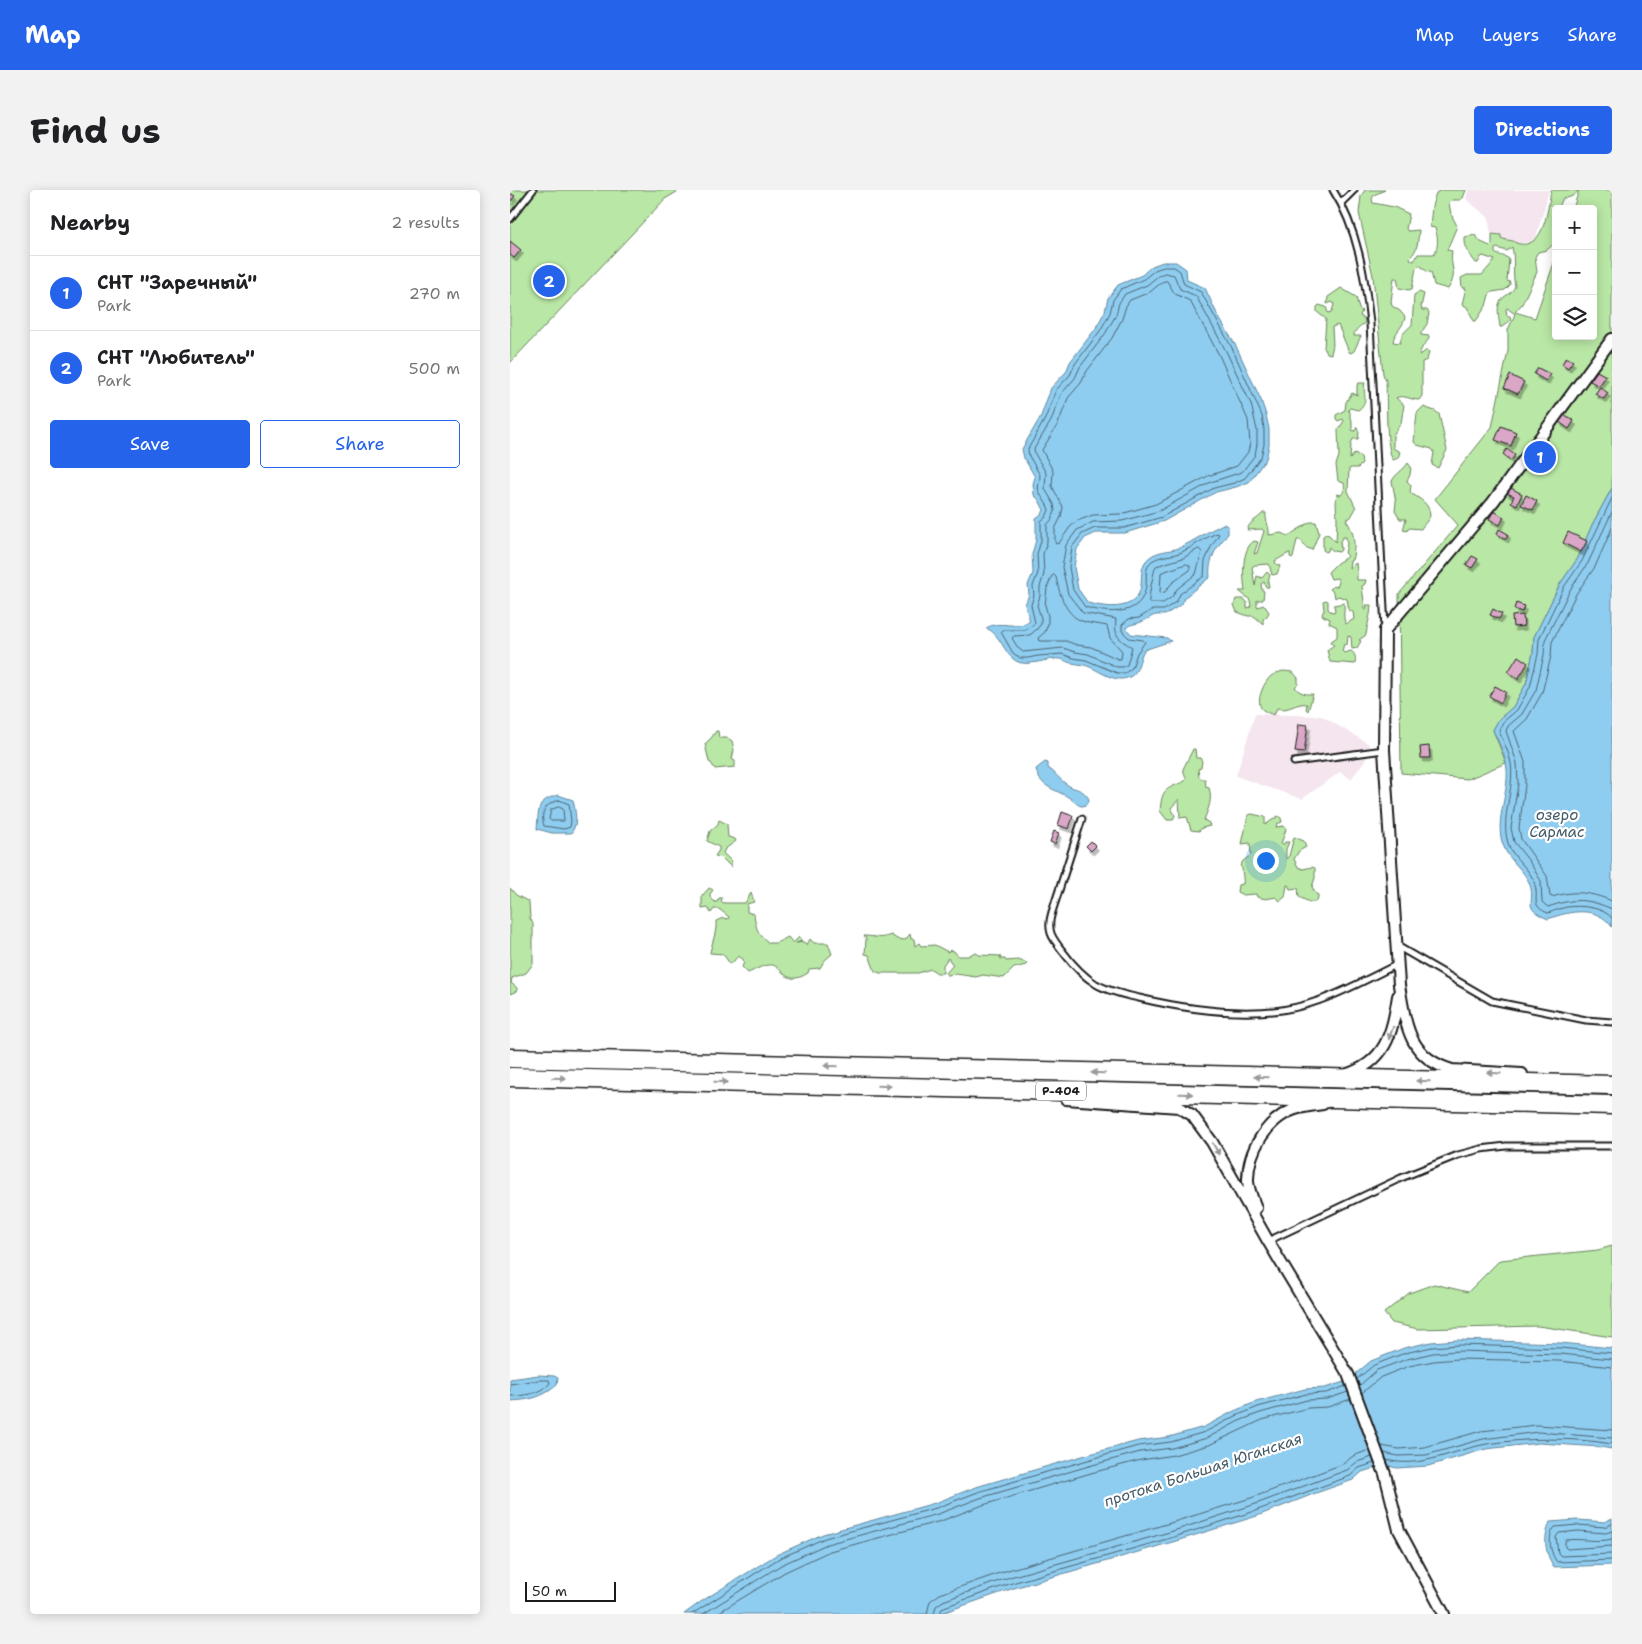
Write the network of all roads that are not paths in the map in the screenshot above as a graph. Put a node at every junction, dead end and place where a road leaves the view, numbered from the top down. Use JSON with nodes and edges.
{"nodes":[{"id":1,"x":533,"y":190,"type":"edge"},
{"id":2,"x":1333,"y":190,"type":"edge"},
{"id":3,"x":1354,"y":190,"type":"edge"},
{"id":4,"x":1341,"y":203,"type":"junction"},
{"id":5,"x":510,"y":219,"type":"edge"},
{"id":6,"x":1612,"y":339,"type":"edge"},
{"id":7,"x":1385,"y":630,"type":"junction"},
{"id":8,"x":1384,"y":750,"type":"junction"},
{"id":9,"x":1294,"y":762,"type":"dead end"},
{"id":10,"x":1082,"y":819,"type":"dead end"},
{"id":11,"x":1397,"y":946,"type":"junction"},
{"id":12,"x":1398,"y":964,"type":"junction"},
{"id":13,"x":1399,"y":985,"type":"junction"},
{"id":14,"x":1612,"y":1022,"type":"edge"},
{"id":15,"x":510,"y":1058,"type":"edge"},
{"id":16,"x":510,"y":1077,"type":"edge"},
{"id":17,"x":1318,"y":1078,"type":"junction"},
{"id":18,"x":1612,"y":1085,"type":"edge"},
{"id":19,"x":943,"y":1088,"type":"junction"},
{"id":20,"x":1362,"y":1098,"type":"junction"},
{"id":21,"x":1612,"y":1105,"type":"edge"},
{"id":22,"x":1612,"y":1146,"type":"edge"},
{"id":23,"x":1262,"y":1228,"type":"junction"},
{"id":24,"x":1268,"y":1241,"type":"junction"},
{"id":25,"x":1444,"y":1614,"type":"edge"}],
"edges":[{"from":1,"to":5,"type":"lane"},
{"from":2,"to":4,"type":"lane"},
{"from":3,"to":4,"type":"lane"},
{"from":4,"to":7,"type":"lane"},
{"from":6,"to":7,"type":"street"},
{"from":7,"to":8,"type":"street"},
{"from":8,"to":9,"type":"lane"},
{"from":8,"to":11,"type":"street"},
{"from":10,"to":12,"type":"lane"},
{"from":11,"to":12,"type":"street"},
{"from":11,"to":14,"type":"lane"},
{"from":12,"to":13,"type":"street"},
{"from":13,"to":17,"type":"street","one_way":true},
{"from":18,"to":13,"type":"street","one_way":true},
{"from":17,"to":15,"type":"highway","number":"Р-404","one_way":true},
{"from":16,"to":19,"type":"highway","number":"Р-404","one_way":true},
{"from":18,"to":17,"type":"highway","number":"Р-404","one_way":true},
{"from":19,"to":20,"type":"highway","number":"Р-404","one_way":true},
{"from":19,"to":23,"type":"street","one_way":true},
{"from":20,"to":21,"type":"highway","number":"Р-404"},
{"from":20,"to":23,"type":"street"},
{"from":22,"to":24,"type":"lane"},
{"from":23,"to":24,"type":"street"},
{"from":24,"to":25,"type":"street"}]}
